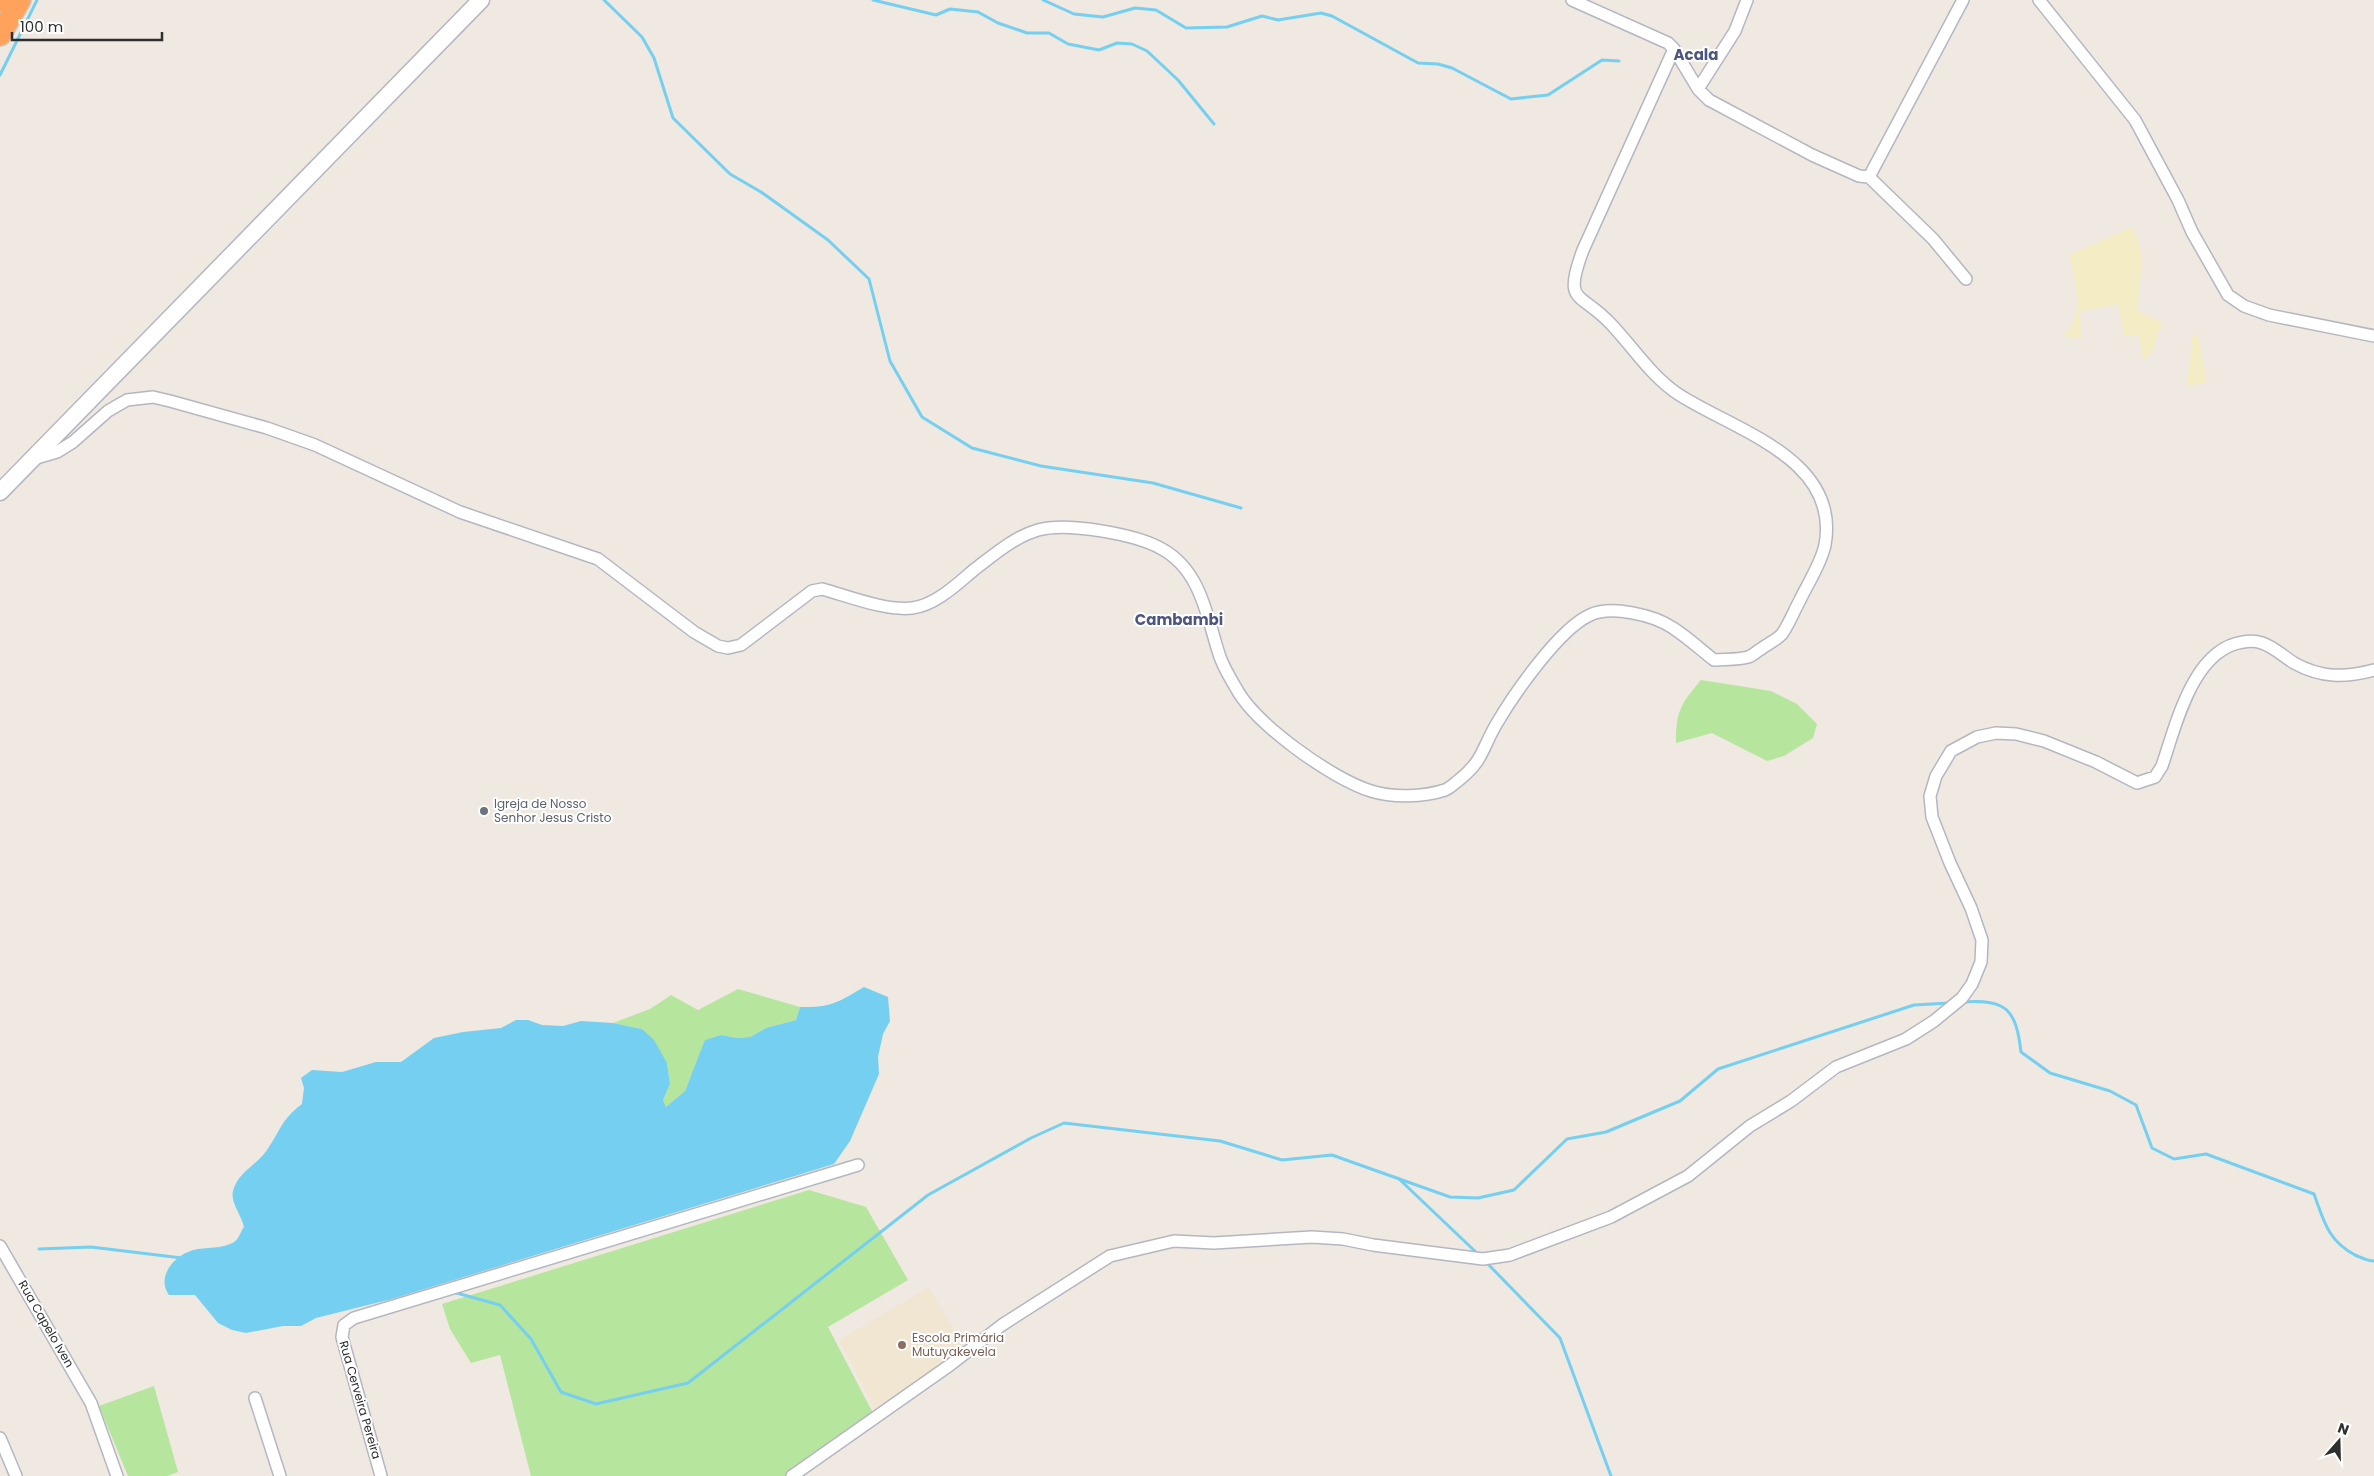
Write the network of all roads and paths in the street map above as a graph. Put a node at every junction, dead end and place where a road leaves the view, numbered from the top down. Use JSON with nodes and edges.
{"nodes":[{"id":1,"x":20,"y":0,"type":"edge"},
{"id":2,"x":481,"y":0,"type":"edge"},
{"id":3,"x":1572,"y":0,"type":"edge"},
{"id":4,"x":1747,"y":0,"type":"edge"},
{"id":5,"x":1963,"y":0,"type":"edge"},
{"id":6,"x":2039,"y":0,"type":"edge"},
{"id":7,"x":0,"y":35,"type":"edge"},
{"id":8,"x":1674,"y":49,"type":"junction"},
{"id":9,"x":1698,"y":89,"type":"junction"},
{"id":10,"x":1869,"y":177,"type":"junction"},
{"id":11,"x":1966,"y":279,"type":"dead end"},
{"id":12,"x":2374,"y":336,"type":"edge"},
{"id":13,"x":32,"y":460,"type":"junction"},
{"id":14,"x":0,"y":492,"type":"edge"},
{"id":15,"x":2374,"y":670,"type":"edge"},
{"id":16,"x":858,"y":1165,"type":"dead end"},
{"id":17,"x":0,"y":1246,"type":"edge"},
{"id":18,"x":255,"y":1398,"type":"dead end"},
{"id":19,"x":0,"y":1438,"type":"edge"},
{"id":20,"x":16,"y":1476,"type":"edge"},
{"id":21,"x":117,"y":1476,"type":"edge"},
{"id":22,"x":280,"y":1476,"type":"edge"},
{"id":23,"x":381,"y":1476,"type":"edge"},
{"id":24,"x":792,"y":1476,"type":"edge"}],
"edges":[{"from":1,"to":7,"type":"highway"},
{"from":2,"to":13,"type":"street"},
{"from":3,"to":8,"type":"street"},
{"from":4,"to":9,"type":"street"},
{"from":5,"to":10,"type":"street"},
{"from":6,"to":12,"type":"street"},
{"from":8,"to":9,"type":"street"},
{"from":8,"to":13,"type":"street"},
{"from":9,"to":10,"type":"street"},
{"from":10,"to":11,"type":"street"},
{"from":13,"to":14,"type":"street"},
{"from":15,"to":24,"type":"street"},
{"from":16,"to":23,"type":"street","name":"Rua Cerveira Pereira"},
{"from":17,"to":21,"type":"street","name":"Rua Capelo Iven"},
{"from":18,"to":22,"type":"street"},
{"from":19,"to":20,"type":"street"}]}
